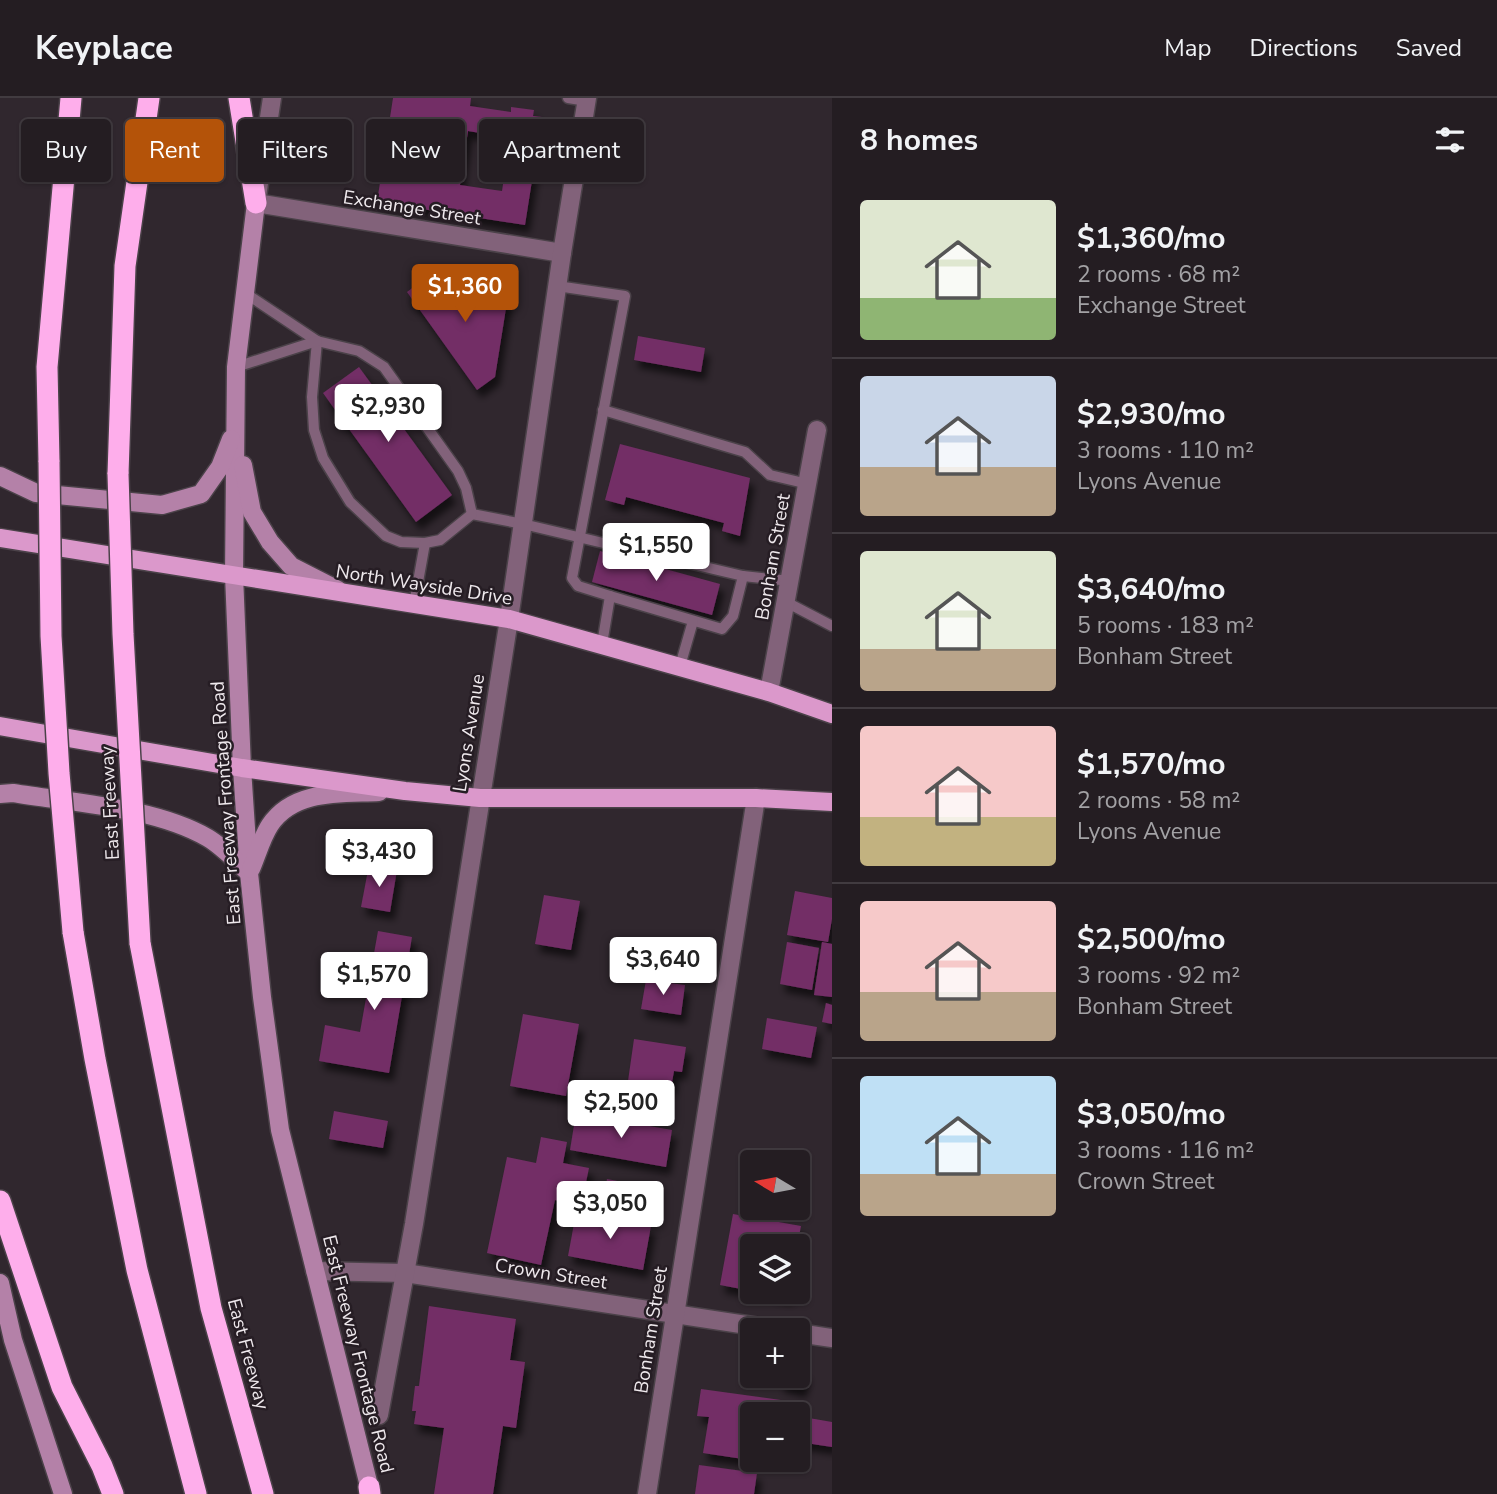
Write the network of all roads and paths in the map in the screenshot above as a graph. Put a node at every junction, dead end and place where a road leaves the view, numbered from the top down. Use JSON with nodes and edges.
{"nodes":[{"id":1,"x":71,"y":98,"type":"edge"},
{"id":2,"x":149,"y":98,"type":"edge"},
{"id":3,"x":239,"y":98,"type":"edge"},
{"id":4,"x":272,"y":98,"type":"edge"},
{"id":5,"x":568,"y":98,"type":"edge"},
{"id":6,"x":587,"y":99,"type":"edge"},
{"id":7,"x":256,"y":203,"type":"junction"},
{"id":8,"x":562,"y":253,"type":"junction"},
{"id":9,"x":557,"y":286,"type":"junction"},
{"id":10,"x":245,"y":293,"type":"junction"},
{"id":11,"x":317,"y":341,"type":"junction"},
{"id":12,"x":236,"y":367,"type":"junction"},
{"id":13,"x":603,"y":410,"type":"junction"},
{"id":14,"x":236,"y":425,"type":"junction"},
{"id":15,"x":817,"y":430,"type":"dead end"},
{"id":16,"x":0,"y":476,"type":"edge"},
{"id":17,"x":808,"y":484,"type":"junction"},
{"id":18,"x":472,"y":514,"type":"junction"},
{"id":19,"x":523,"y":524,"type":"junction"},
{"id":20,"x":0,"y":538,"type":"edge"},
{"id":21,"x":580,"y":538,"type":"junction"},
{"id":22,"x":425,"y":543,"type":"junction"},
{"id":23,"x":234,"y":575,"type":"junction"},
{"id":24,"x":743,"y":576,"type":"junction"},
{"id":25,"x":790,"y":581,"type":"junction"},
{"id":26,"x":341,"y":592,"type":"junction"},
{"id":27,"x":610,"y":596,"type":"junction"},
{"id":28,"x":786,"y":602,"type":"junction"},
{"id":29,"x":414,"y":604,"type":"junction"},
{"id":30,"x":509,"y":619,"type":"junction"},
{"id":31,"x":693,"y":621,"type":"junction"},
{"id":32,"x":832,"y":626,"type":"edge"},
{"id":33,"x":602,"y":644,"type":"junction"},
{"id":34,"x":680,"y":666,"type":"junction"},
{"id":35,"x":769,"y":692,"type":"junction"},
{"id":36,"x":832,"y":714,"type":"edge"},
{"id":37,"x":0,"y":726,"type":"edge"},
{"id":38,"x":242,"y":768,"type":"junction"},
{"id":39,"x":405,"y":791,"type":"junction"},
{"id":40,"x":0,"y":794,"type":"edge"},
{"id":41,"x":480,"y":798,"type":"junction"},
{"id":42,"x":756,"y":798,"type":"junction"},
{"id":43,"x":832,"y":802,"type":"edge"},
{"id":44,"x":250,"y":873,"type":"junction"},
{"id":45,"x":0,"y":1201,"type":"edge"},
{"id":46,"x":315,"y":1271,"type":"junction"},
{"id":47,"x":405,"y":1273,"type":"junction"},
{"id":48,"x":0,"y":1283,"type":"edge"},
{"id":49,"x":674,"y":1314,"type":"junction"},
{"id":50,"x":740,"y":1324,"type":"edge"},
{"id":51,"x":810,"y":1335,"type":"edge"},
{"id":52,"x":832,"y":1338,"type":"edge"},
{"id":53,"x":379,"y":1415,"type":"dead end"},
{"id":54,"x":370,"y":1492,"type":"edge"},
{"id":55,"x":63,"y":1494,"type":"edge"},
{"id":56,"x":113,"y":1494,"type":"edge"},
{"id":57,"x":196,"y":1494,"type":"edge"},
{"id":58,"x":263,"y":1494,"type":"edge"},
{"id":59,"x":647,"y":1494,"type":"edge"}],
"edges":[{"from":1,"to":57,"type":"highway","bridge":true},
{"from":2,"to":58,"type":"highway","name":"East Freeway","bridge":true},
{"from":3,"to":7,"type":"highway"},
{"from":4,"to":7,"type":"street","name":"East Freeway Frontage Road"},
{"from":5,"to":6,"type":"lane"},
{"from":6,"to":8,"type":"street","name":"Lyons Avenue"},
{"from":7,"to":8,"type":"street","name":"Exchange Street"},
{"from":7,"to":10,"type":"main road","name":"East Freeway Frontage Road"},
{"from":8,"to":9,"type":"street","name":"Lyons Avenue"},
{"from":9,"to":13,"type":"lane"},
{"from":9,"to":19,"type":"street","name":"Lyons Avenue"},
{"from":10,"to":11,"type":"lane"},
{"from":10,"to":12,"type":"main road","name":"East Freeway Frontage Road"},
{"from":11,"to":12,"type":"lane"},
{"from":11,"to":18,"type":"lane"},
{"from":11,"to":22,"type":"lane"},
{"from":12,"to":14,"type":"main road","name":"East Freeway Frontage Road"},
{"from":13,"to":17,"type":"lane"},
{"from":13,"to":21,"type":"lane"},
{"from":14,"to":16,"type":"main road"},
{"from":14,"to":23,"type":"main road","name":"East Freeway Frontage Road"},
{"from":14,"to":26,"type":"main road"},
{"from":15,"to":17,"type":"street","name":"Bonham Street"},
{"from":17,"to":25,"type":"street","name":"Bonham Street"},
{"from":18,"to":19,"type":"lane"},
{"from":18,"to":22,"type":"lane"},
{"from":19,"to":21,"type":"lane"},
{"from":19,"to":30,"type":"street","name":"Lyons Avenue"},
{"from":20,"to":23,"type":"main road","name":"North Wayside Drive"},
{"from":21,"to":24,"type":"lane"},
{"from":21,"to":27,"type":"lane"},
{"from":22,"to":29,"type":"lane"},
{"from":23,"to":26,"type":"main road","name":"North Wayside Drive"},
{"from":23,"to":38,"type":"main road","name":"East Freeway Frontage Road"},
{"from":24,"to":25,"type":"lane"},
{"from":24,"to":31,"type":"lane"},
{"from":25,"to":28,"type":"street","name":"Bonham Street"},
{"from":26,"to":29,"type":"main road","name":"North Wayside Drive"},
{"from":27,"to":31,"type":"lane"},
{"from":27,"to":33,"type":"lane"},
{"from":28,"to":32,"type":"lane"},
{"from":28,"to":35,"type":"street","name":"Bonham Street"},
{"from":29,"to":30,"type":"main road","name":"North Wayside Drive"},
{"from":30,"to":33,"type":"main road","name":"North Wayside Drive"},
{"from":30,"to":41,"type":"street","name":"Lyons Avenue"},
{"from":31,"to":34,"type":"lane"},
{"from":33,"to":34,"type":"main road","name":"North Wayside Drive"},
{"from":34,"to":35,"type":"main road","name":"North Wayside Drive"},
{"from":35,"to":36,"type":"main road","name":"North Wayside Drive"},
{"from":37,"to":38,"type":"main road"},
{"from":38,"to":39,"type":"main road"},
{"from":38,"to":44,"type":"main road","name":"East Freeway Frontage Road"},
{"from":39,"to":41,"type":"main road"},
{"from":39,"to":44,"type":"main road"},
{"from":40,"to":44,"type":"main road"},
{"from":41,"to":42,"type":"main road"},
{"from":41,"to":47,"type":"street","name":"Lyons Avenue"},
{"from":42,"to":43,"type":"main road"},
{"from":42,"to":49,"type":"street","name":"Bonham Street"},
{"from":44,"to":46,"type":"main road","name":"East Freeway Frontage Road"},
{"from":45,"to":56,"type":"highway"},
{"from":46,"to":47,"type":"street","name":"Crown Street"},
{"from":46,"to":54,"type":"main road","name":"East Freeway Frontage Road"},
{"from":47,"to":49,"type":"street","name":"Crown Street"},
{"from":47,"to":53,"type":"street","name":"Lyons Avenue"},
{"from":48,"to":55,"type":"main road"},
{"from":49,"to":50,"type":"street","name":"Crown Street"},
{"from":49,"to":59,"type":"street","name":"Bonham Street"},
{"from":51,"to":52,"type":"street"}]}
